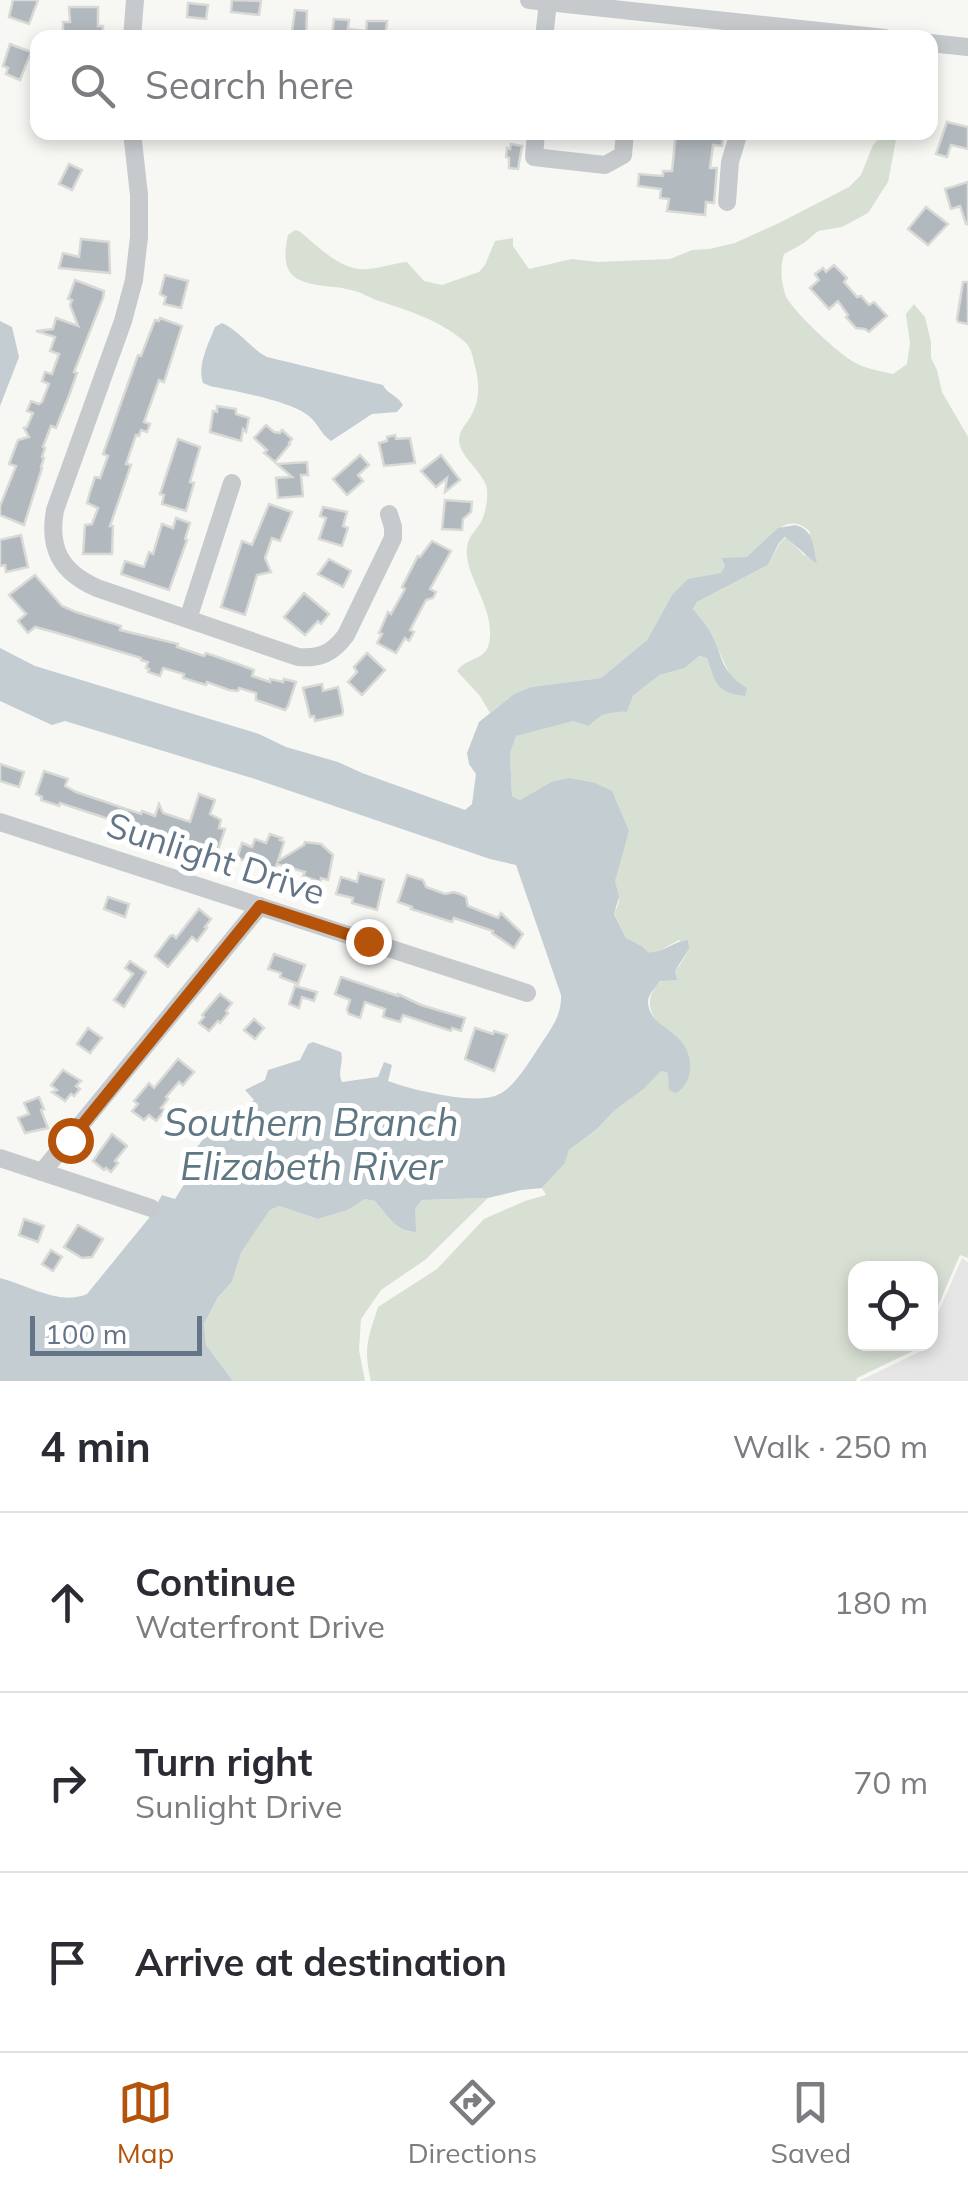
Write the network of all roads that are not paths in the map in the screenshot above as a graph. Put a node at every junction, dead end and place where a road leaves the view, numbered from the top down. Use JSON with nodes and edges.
{"nodes":[{"id":1,"x":134,"y":0,"type":"edge"},
{"id":2,"x":538,"y":1,"type":"edge"},
{"id":3,"x":132,"y":30,"type":"edge"},
{"id":4,"x":543,"y":30,"type":"edge"},
{"id":5,"x":741,"y":30,"type":"edge"},
{"id":6,"x":938,"y":43,"type":"edge"},
{"id":7,"x":968,"y":46,"type":"edge"},
{"id":8,"x":133,"y":140,"type":"edge"},
{"id":9,"x":535,"y":140,"type":"edge"},
{"id":10,"x":625,"y":140,"type":"edge"},
{"id":11,"x":736,"y":140,"type":"edge"},
{"id":12,"x":727,"y":202,"type":"dead end"},
{"id":13,"x":232,"y":483,"type":"dead end"},
{"id":14,"x":389,"y":514,"type":"dead end"},
{"id":15,"x":188,"y":618,"type":"junction"},
{"id":16,"x":0,"y":822,"type":"edge"},
{"id":17,"x":260,"y":906,"type":"junction"},
{"id":18,"x":528,"y":993,"type":"dead end"},
{"id":19,"x":0,"y":1158,"type":"edge"},
{"id":20,"x":42,"y":1172,"type":"junction"},
{"id":21,"x":151,"y":1208,"type":"dead end"}],
"edges":[{"from":1,"to":3,"type":"street"},
{"from":2,"to":4,"type":"street"},
{"from":2,"to":5,"type":"street"},
{"from":6,"to":7,"type":"street"},
{"from":8,"to":15,"type":"street"},
{"from":9,"to":10,"type":"street"},
{"from":11,"to":12,"type":"street"},
{"from":13,"to":15,"type":"street"},
{"from":14,"to":15,"type":"street"},
{"from":16,"to":17,"type":"street","name":"Sunlight Drive"},
{"from":17,"to":18,"type":"street","name":"Sunlight Drive"},
{"from":17,"to":20,"type":"street"},
{"from":19,"to":20,"type":"street"},
{"from":20,"to":21,"type":"street"}]}
